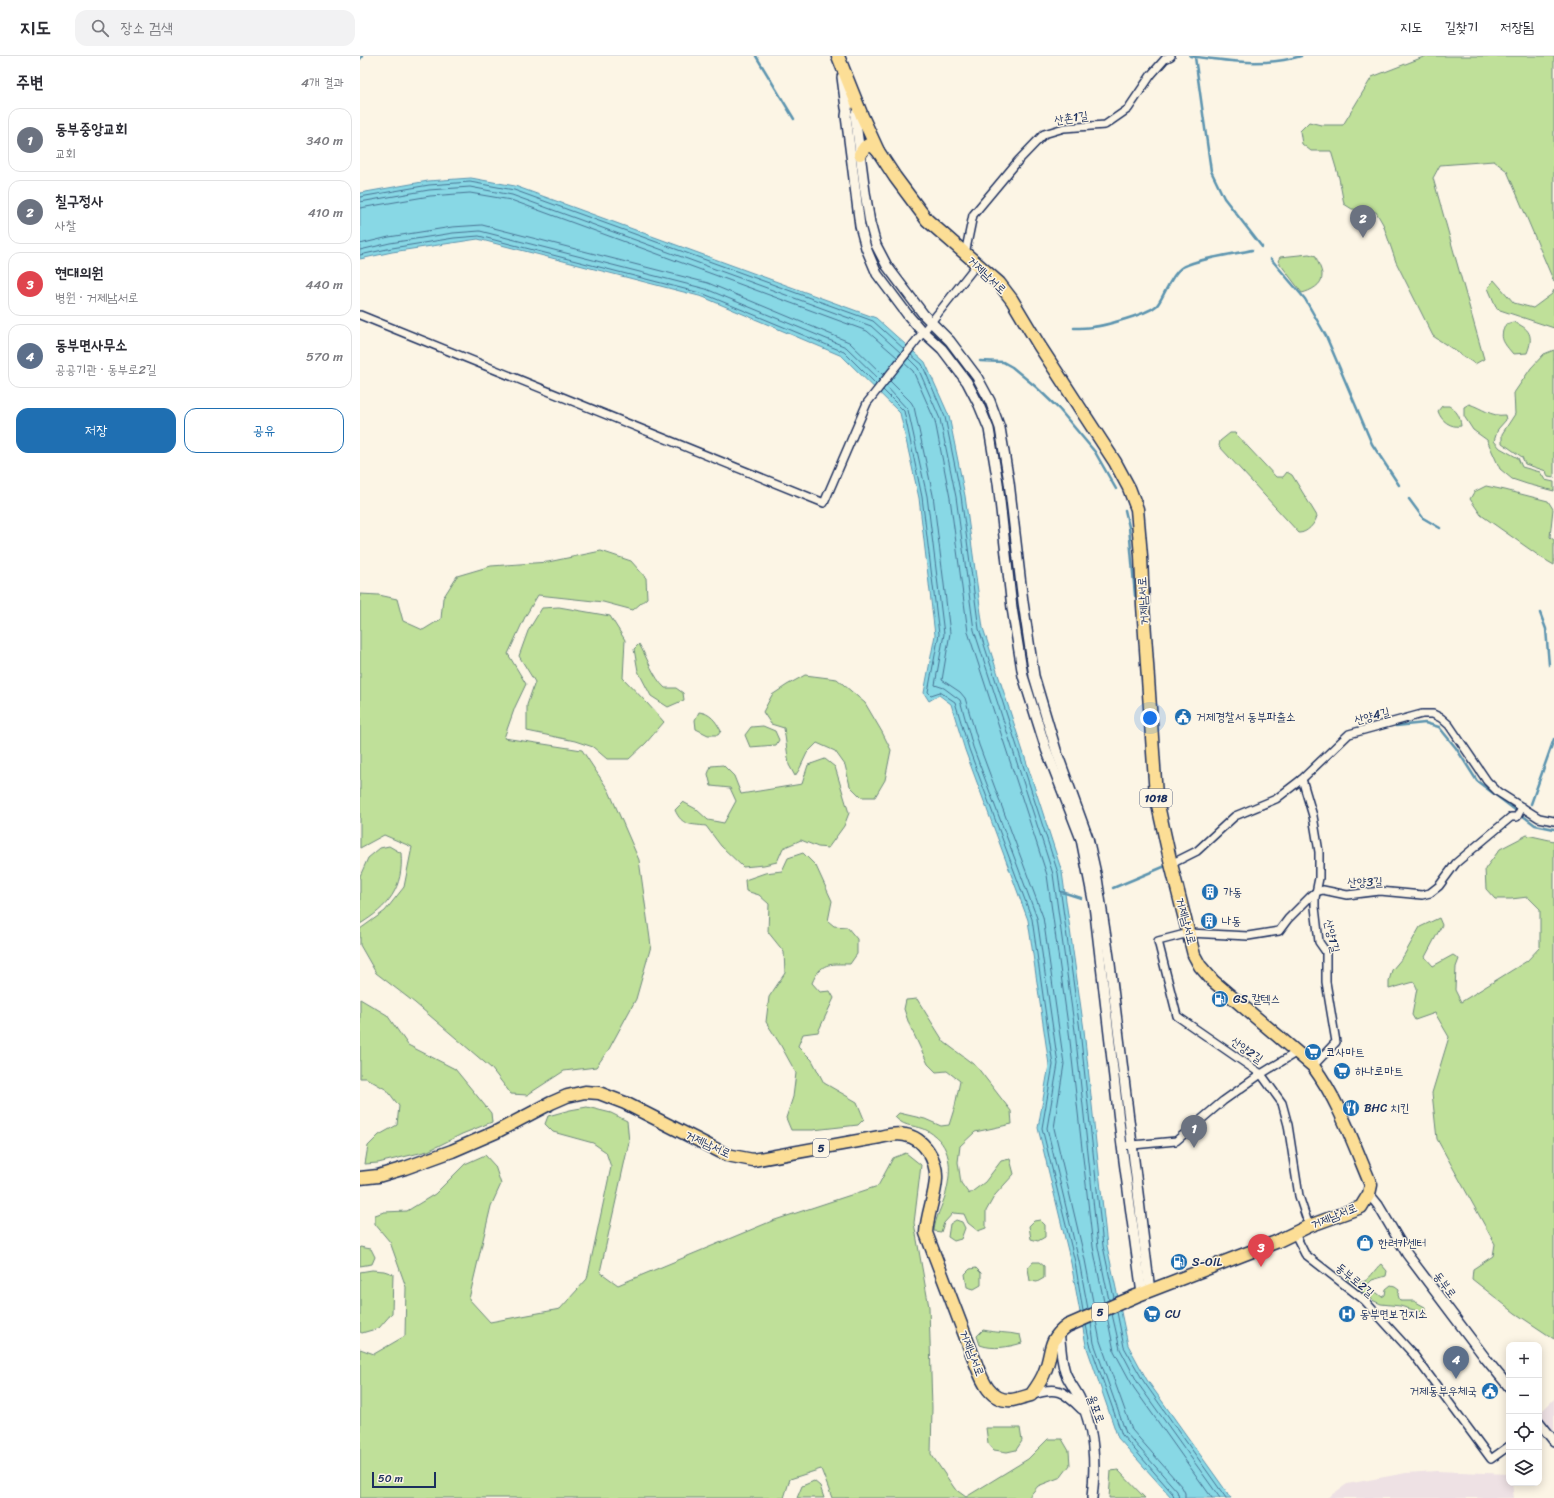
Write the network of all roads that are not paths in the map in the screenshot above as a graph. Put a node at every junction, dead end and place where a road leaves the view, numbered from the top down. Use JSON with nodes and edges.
{"nodes":[{"id":1,"x":838,"y":56,"type":"edge"},
{"id":2,"x":1171,"y":56,"type":"edge"},
{"id":3,"x":854,"y":95,"type":"junction"},
{"id":4,"x":859,"y":109,"type":"junction"},
{"id":5,"x":846,"y":110,"type":"junction"},
{"id":6,"x":878,"y":151,"type":"junction"},
{"id":7,"x":860,"y":154,"type":"junction"},
{"id":8,"x":965,"y":254,"type":"junction"},
{"id":9,"x":977,"y":264,"type":"junction"},
{"id":10,"x":360,"y":315,"type":"edge"},
{"id":11,"x":931,"y":322,"type":"junction"},
{"id":12,"x":923,"y":332,"type":"junction"},
{"id":13,"x":1302,"y":779,"type":"junction"},
{"id":14,"x":1522,"y":807,"type":"junction"},
{"id":15,"x":1554,"y":821,"type":"edge"},
{"id":16,"x":1171,"y":864,"type":"junction"},
{"id":17,"x":1316,"y":892,"type":"junction"},
{"id":18,"x":1189,"y":933,"type":"junction"},
{"id":19,"x":1297,"y":1052,"type":"junction"},
{"id":20,"x":1313,"y":1066,"type":"junction"},
{"id":21,"x":1261,"y":1074,"type":"junction"},
{"id":22,"x":1132,"y":1145,"type":"junction"},
{"id":23,"x":1122,"y":1146,"type":"junction"},
{"id":24,"x":360,"y":1178,"type":"edge"},
{"id":25,"x":1369,"y":1194,"type":"junction"},
{"id":26,"x":1309,"y":1226,"type":"junction"},
{"id":27,"x":1294,"y":1234,"type":"junction"},
{"id":28,"x":1141,"y":1295,"type":"junction"},
{"id":29,"x":1063,"y":1329,"type":"junction"},
{"id":30,"x":1506,"y":1382,"type":"edge"},
{"id":31,"x":1030,"y":1395,"type":"junction"},
{"id":32,"x":1085,"y":1411,"type":"junction"},
{"id":33,"x":1542,"y":1427,"type":"edge"},
{"id":34,"x":1554,"y":1441,"type":"edge"},
{"id":35,"x":1506,"y":1448,"type":"edge"},
{"id":36,"x":1092,"y":1498,"type":"edge"}],
"edges":[{"from":1,"to":3,"type":"main road","name":"거제남서로"},
{"from":1,"to":5,"type":"street"},
{"from":2,"to":8,"type":"street","name":"산촌1길"},
{"from":3,"to":4,"type":"main road","name":"거제남서로"},
{"from":3,"to":5,"type":"street"},
{"from":4,"to":6,"type":"main road","name":"거제남서로"},
{"from":4,"to":7,"type":"street"},
{"from":5,"to":12,"type":"street"},
{"from":6,"to":7,"type":"main road"},
{"from":6,"to":8,"type":"main road","name":"거제남서로","number":"1018"},
{"from":7,"to":11,"type":"street"},
{"from":8,"to":9,"type":"main road","name":"거제남서로","number":"1018"},
{"from":9,"to":11,"type":"street"},
{"from":9,"to":16,"type":"main road","name":"거제남서로","number":"1018"},
{"from":10,"to":12,"type":"street"},
{"from":11,"to":12,"type":"street"},
{"from":11,"to":22,"type":"street"},
{"from":12,"to":23,"type":"street"},
{"from":13,"to":14,"type":"street","name":"산양4길"},
{"from":13,"to":16,"type":"street","name":"산양4길"},
{"from":13,"to":17,"type":"street","name":"산양1길"},
{"from":14,"to":15,"type":"street","name":"산양4길"},
{"from":14,"to":17,"type":"street","name":"산양3길"},
{"from":16,"to":18,"type":"main road","name":"거제남서로","number":"1018"},
{"from":17,"to":18,"type":"street"},
{"from":17,"to":20,"type":"street","name":"산양1길"},
{"from":18,"to":19,"type":"main road","name":"거제남서로","number":"1018"},
{"from":18,"to":21,"type":"street","name":"산양2길"},
{"from":19,"to":20,"type":"main road","name":"거제남서로","number":"1018"},
{"from":19,"to":21,"type":"street"},
{"from":20,"to":25,"type":"main road","name":"거제남서로","number":"1018"},
{"from":21,"to":22,"type":"street"},
{"from":21,"to":26,"type":"street","name":"산양2길"},
{"from":22,"to":23,"type":"street"},
{"from":22,"to":28,"type":"street"},
{"from":23,"to":28,"type":"street"},
{"from":24,"to":31,"type":"main road","name":"거제남서로","number":"5"},
{"from":25,"to":26,"type":"main road","name":"거제남서로"},
{"from":25,"to":30,"type":"street","name":"동부로"},
{"from":26,"to":27,"type":"main road","name":"거제남서로"},
{"from":27,"to":28,"type":"main road","name":"거제남서로"},
{"from":27,"to":35,"type":"street","name":"동부로2길"},
{"from":28,"to":29,"type":"main road","name":"거제남서로","number":"5"},
{"from":29,"to":31,"type":"main road"},
{"from":29,"to":32,"type":"street","name":"율포로"},
{"from":31,"to":32,"type":"street"},
{"from":32,"to":36,"type":"street","name":"율포로"},
{"from":33,"to":34,"type":"street"}]}
